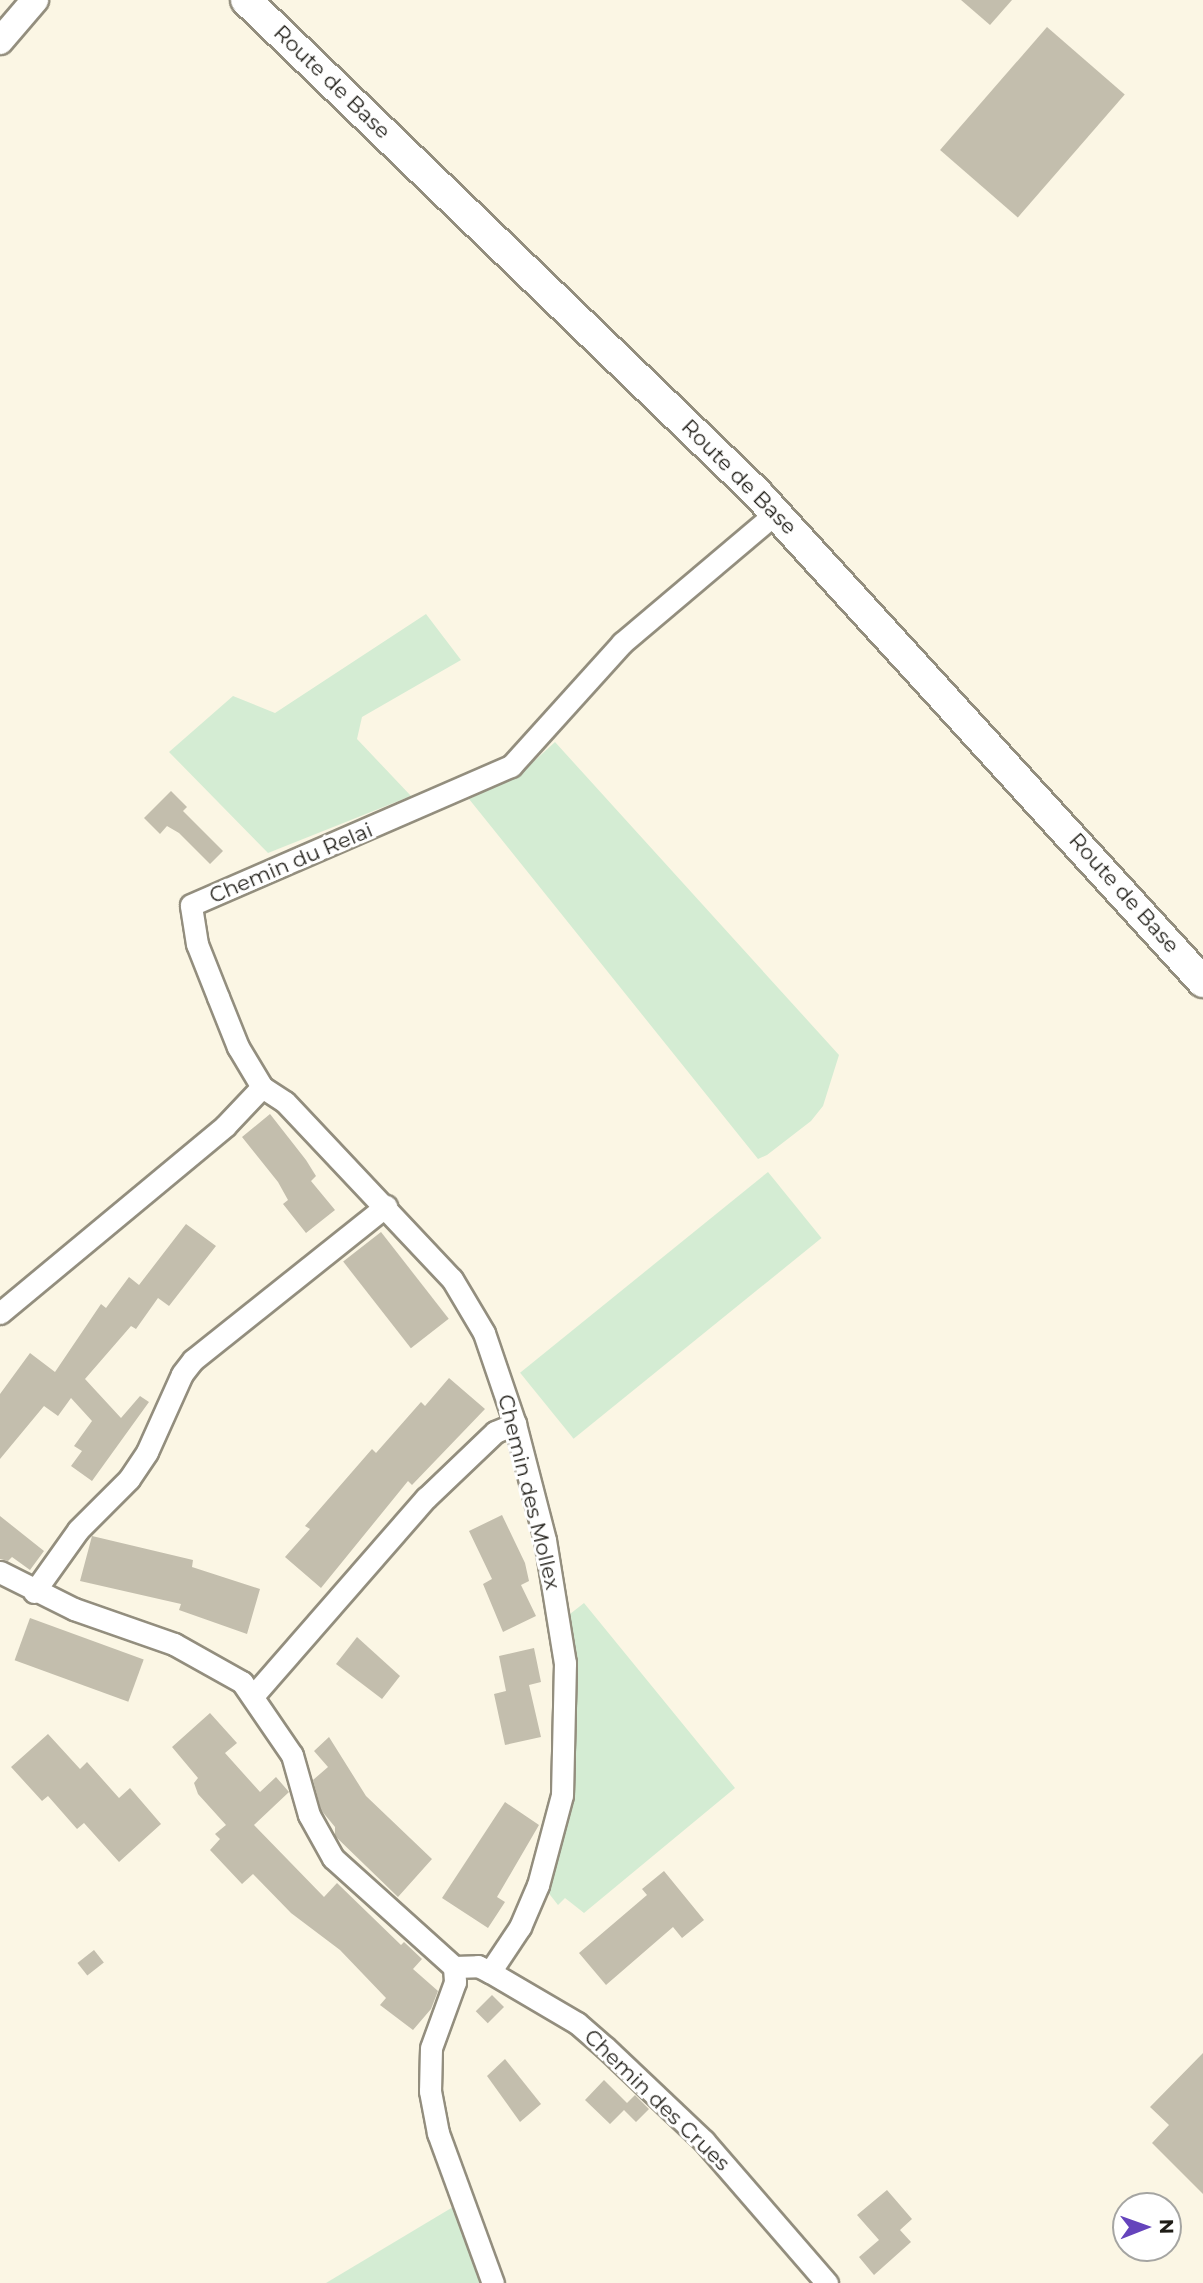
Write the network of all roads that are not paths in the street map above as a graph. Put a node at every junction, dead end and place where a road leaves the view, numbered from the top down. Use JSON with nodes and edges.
{"nodes":[{"id":1,"x":35,"y":0,"type":"edge"},
{"id":2,"x":246,"y":0,"type":"edge"},
{"id":3,"x":0,"y":41,"type":"edge"},
{"id":4,"x":776,"y":513,"type":"junction"},
{"id":5,"x":1203,"y":982,"type":"edge"},
{"id":6,"x":261,"y":1087,"type":"junction"},
{"id":7,"x":386,"y":1206,"type":"junction"},
{"id":8,"x":0,"y":1313,"type":"edge"},
{"id":9,"x":515,"y":1424,"type":"junction"},
{"id":10,"x":0,"y":1572,"type":"edge"},
{"id":11,"x":34,"y":1592,"type":"junction"},
{"id":12,"x":253,"y":1696,"type":"junction"},
{"id":13,"x":454,"y":1967,"type":"junction"},
{"id":14,"x":490,"y":1972,"type":"junction"},
{"id":15,"x":493,"y":2283,"type":"edge"},
{"id":16,"x":827,"y":2283,"type":"edge"}],
"edges":[{"from":1,"to":3,"type":"street"},
{"from":2,"to":4,"type":"main road","name":"Route de Base"},
{"from":4,"to":5,"type":"main road","name":"Route de Base"},
{"from":4,"to":6,"type":"street","name":"Chemin du Relai"},
{"from":6,"to":7,"type":"street","name":"Chemin des Mollex"},
{"from":6,"to":8,"type":"street"},
{"from":7,"to":9,"type":"street","name":"Chemin des Mollex"},
{"from":7,"to":11,"type":"street"},
{"from":9,"to":12,"type":"street"},
{"from":9,"to":14,"type":"street","name":"Chemin des Mollex"},
{"from":10,"to":11,"type":"street"},
{"from":11,"to":12,"type":"street"},
{"from":12,"to":13,"type":"street"},
{"from":13,"to":14,"type":"street","name":"Chemin des Crues"},
{"from":13,"to":15,"type":"street"},
{"from":14,"to":16,"type":"street","name":"Chemin des Crues"}]}
